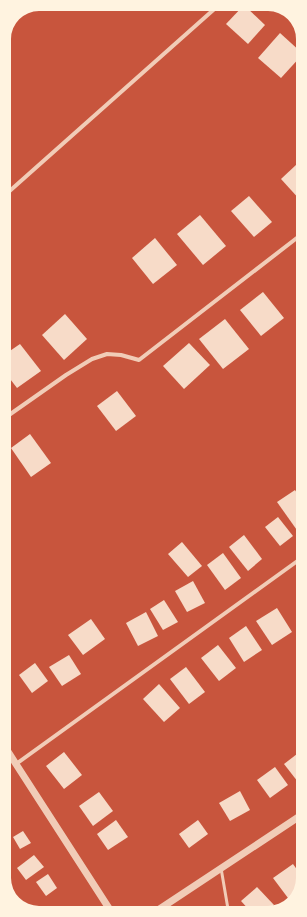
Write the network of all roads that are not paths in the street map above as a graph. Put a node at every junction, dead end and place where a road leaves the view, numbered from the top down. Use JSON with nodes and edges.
{"nodes":[{"id":1,"x":212,"y":11,"type":"edge"},
{"id":2,"x":11,"y":190,"type":"edge"},
{"id":3,"x":296,"y":239,"type":"edge"},
{"id":4,"x":11,"y":414,"type":"edge"},
{"id":5,"x":296,"y":562,"type":"edge"},
{"id":6,"x":11,"y":757,"type":"edge"},
{"id":7,"x":16,"y":764,"type":"junction"},
{"id":8,"x":296,"y":819,"type":"edge"},
{"id":9,"x":221,"y":868,"type":"junction"},
{"id":10,"x":107,"y":906,"type":"edge"},
{"id":11,"x":164,"y":906,"type":"edge"},
{"id":12,"x":227,"y":906,"type":"edge"}],
"edges":[{"from":1,"to":2,"type":"street"},
{"from":3,"to":4,"type":"street"},
{"from":5,"to":7,"type":"street"},
{"from":6,"to":7,"type":"street"},
{"from":7,"to":10,"type":"street"},
{"from":8,"to":9,"type":"street"},
{"from":9,"to":11,"type":"street"},
{"from":9,"to":12,"type":"lane"}]}
